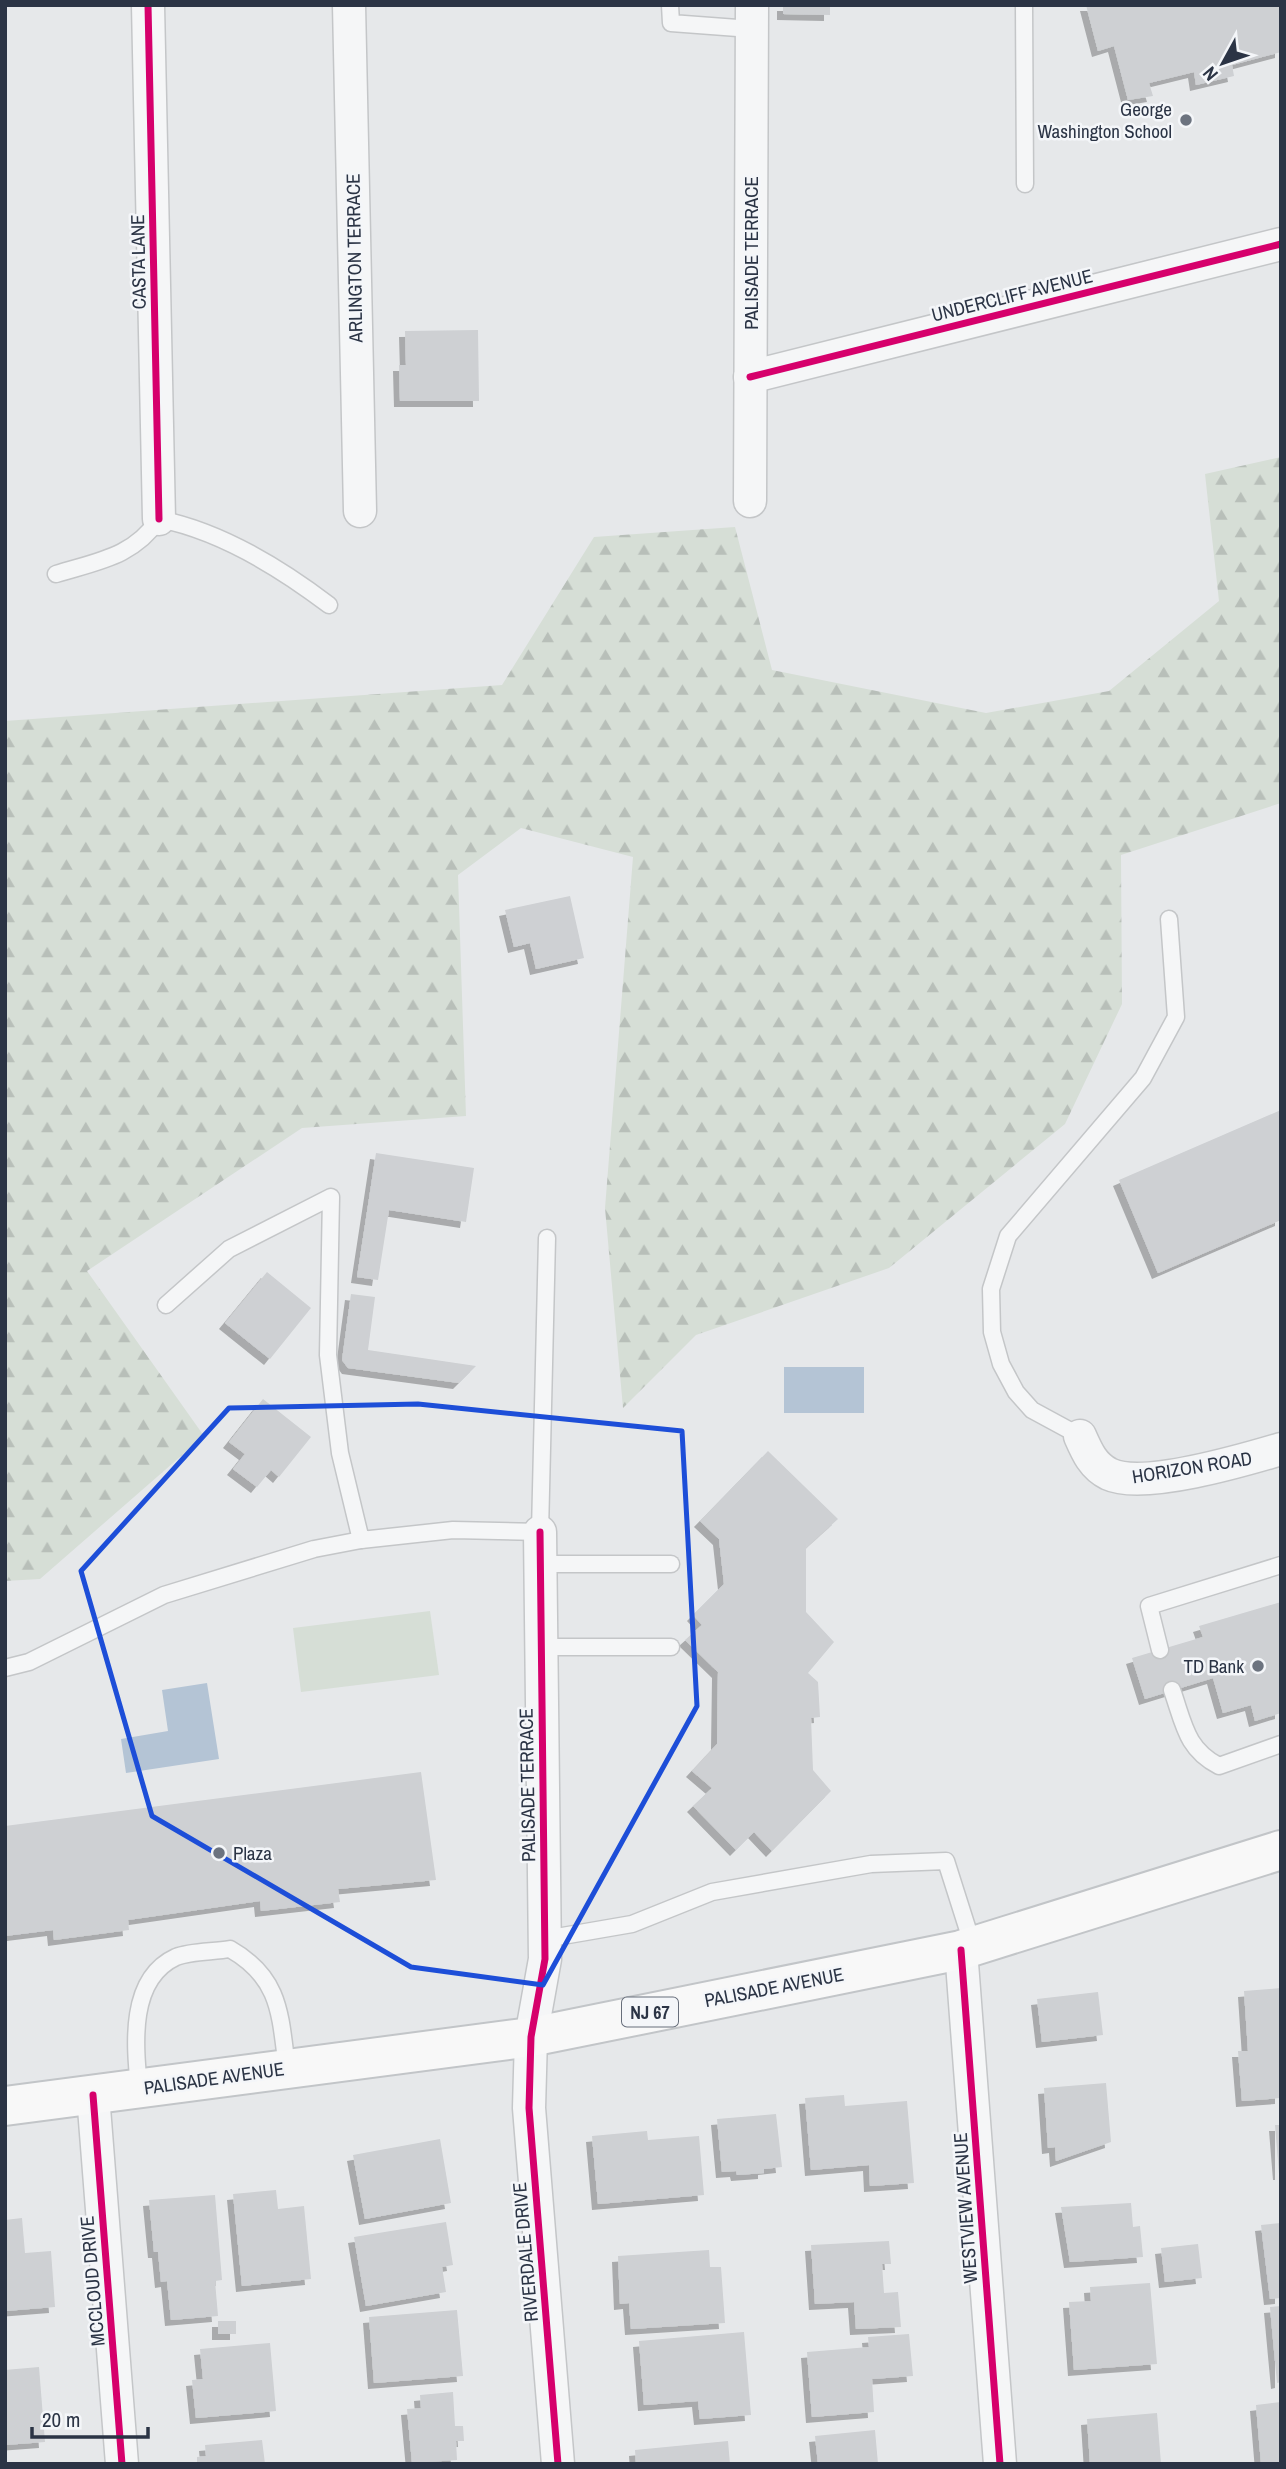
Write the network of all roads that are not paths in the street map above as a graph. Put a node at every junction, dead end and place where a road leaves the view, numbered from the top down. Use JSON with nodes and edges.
{"nodes":[{"id":1,"x":148,"y":5,"type":"edge"},
{"id":2,"x":349,"y":5,"type":"edge"},
{"id":3,"x":670,"y":5,"type":"edge"},
{"id":4,"x":1024,"y":5,"type":"edge"},
{"id":5,"x":752,"y":17,"type":"edge"},
{"id":6,"x":1025,"y":184,"type":"dead end"},
{"id":7,"x":1281,"y":244,"type":"edge"},
{"id":8,"x":750,"y":377,"type":"junction"},
{"id":9,"x":750,"y":500,"type":"dead end"},
{"id":10,"x":360,"y":511,"type":"dead end"},
{"id":11,"x":159,"y":519,"type":"junction"},
{"id":12,"x":56,"y":574,"type":"dead end"},
{"id":13,"x":329,"y":605,"type":"dead end"},
{"id":14,"x":1170,"y":919,"type":"dead end"},
{"id":15,"x":547,"y":1238,"type":"dead end"},
{"id":16,"x":166,"y":1305,"type":"dead end"},
{"id":17,"x":1080,"y":1436,"type":"joint"},
{"id":18,"x":1281,"y":1449,"type":"edge"},
{"id":19,"x":540,"y":1532,"type":"junction"},
{"id":20,"x":361,"y":1540,"type":"junction"},
{"id":21,"x":541,"y":1564,"type":"junction"},
{"id":22,"x":671,"y":1564,"type":"dead end"},
{"id":23,"x":1281,"y":1564,"type":"edge"},
{"id":24,"x":541,"y":1647,"type":"junction"},
{"id":25,"x":671,"y":1647,"type":"dead end"},
{"id":26,"x":1160,"y":1650,"type":"dead end"},
{"id":27,"x":5,"y":1668,"type":"edge"},
{"id":28,"x":1172,"y":1690,"type":"dead end"},
{"id":29,"x":1281,"y":1744,"type":"edge"},
{"id":30,"x":1281,"y":1850,"type":"edge"},
{"id":31,"x":545,"y":1940,"type":"junction"},
{"id":32,"x":967,"y":1948,"type":"junction"},
{"id":33,"x":531,"y":2037,"type":"junction"},
{"id":34,"x":287,"y":2068,"type":"junction"},
{"id":35,"x":139,"y":2088,"type":"junction"},
{"id":36,"x":93,"y":2095,"type":"junction"},
{"id":37,"x":5,"y":2106,"type":"edge"},
{"id":38,"x":122,"y":2464,"type":"edge"},
{"id":39,"x":558,"y":2464,"type":"edge"},
{"id":40,"x":1000,"y":2464,"type":"edge"}],
"edges":[{"from":1,"to":11,"type":"street","name":"CASTA LANE"},
{"from":2,"to":10,"type":"street","name":"ARLINGTON TERRACE"},
{"from":3,"to":5,"type":"lane"},
{"from":4,"to":6,"type":"lane"},
{"from":5,"to":8,"type":"street","name":"PALISADE TERRACE"},
{"from":7,"to":8,"type":"street","name":"UNDERCLIFF AVENUE"},
{"from":8,"to":9,"type":"street","name":"PALISADE TERRACE"},
{"from":11,"to":12,"type":"lane"},
{"from":11,"to":13,"type":"lane"},
{"from":14,"to":17,"type":"lane"},
{"from":15,"to":19,"type":"lane"},
{"from":16,"to":20,"type":"lane"},
{"from":17,"to":18,"type":"street","name":"HORIZON ROAD"},
{"from":19,"to":20,"type":"lane"},
{"from":19,"to":21,"type":"street","name":"PALISADE TERRACE"},
{"from":20,"to":27,"type":"lane"},
{"from":21,"to":22,"type":"lane"},
{"from":21,"to":24,"type":"street","name":"PALISADE TERRACE"},
{"from":23,"to":26,"type":"lane"},
{"from":24,"to":25,"type":"lane"},
{"from":24,"to":31,"type":"street","name":"PALISADE TERRACE"},
{"from":28,"to":29,"type":"lane"},
{"from":30,"to":32,"type":"main road","name":"PALISADE AVENUE","number":"NJ 67"},
{"from":31,"to":32,"type":"lane"},
{"from":31,"to":33,"type":"street","name":"PALISADE TERRACE"},
{"from":32,"to":33,"type":"main road","name":"PALISADE AVENUE","number":"NJ 67"},
{"from":32,"to":40,"type":"street","name":"WESTVIEW AVENUE"},
{"from":33,"to":34,"type":"main road","name":"PALISADE AVENUE","number":"NJ 67"},
{"from":33,"to":39,"type":"street","name":"RIVERDALE DRIVE"},
{"from":34,"to":35,"type":"main road","name":"PALISADE AVENUE","number":"NJ 67"},
{"from":34,"to":35,"type":"lane"},
{"from":35,"to":36,"type":"main road","name":"PALISADE AVENUE","number":"NJ 67"},
{"from":36,"to":37,"type":"main road","name":"PALISADE AVENUE","number":"NJ 67"},
{"from":36,"to":38,"type":"street","name":"MCCLOUD DRIVE"}]}
